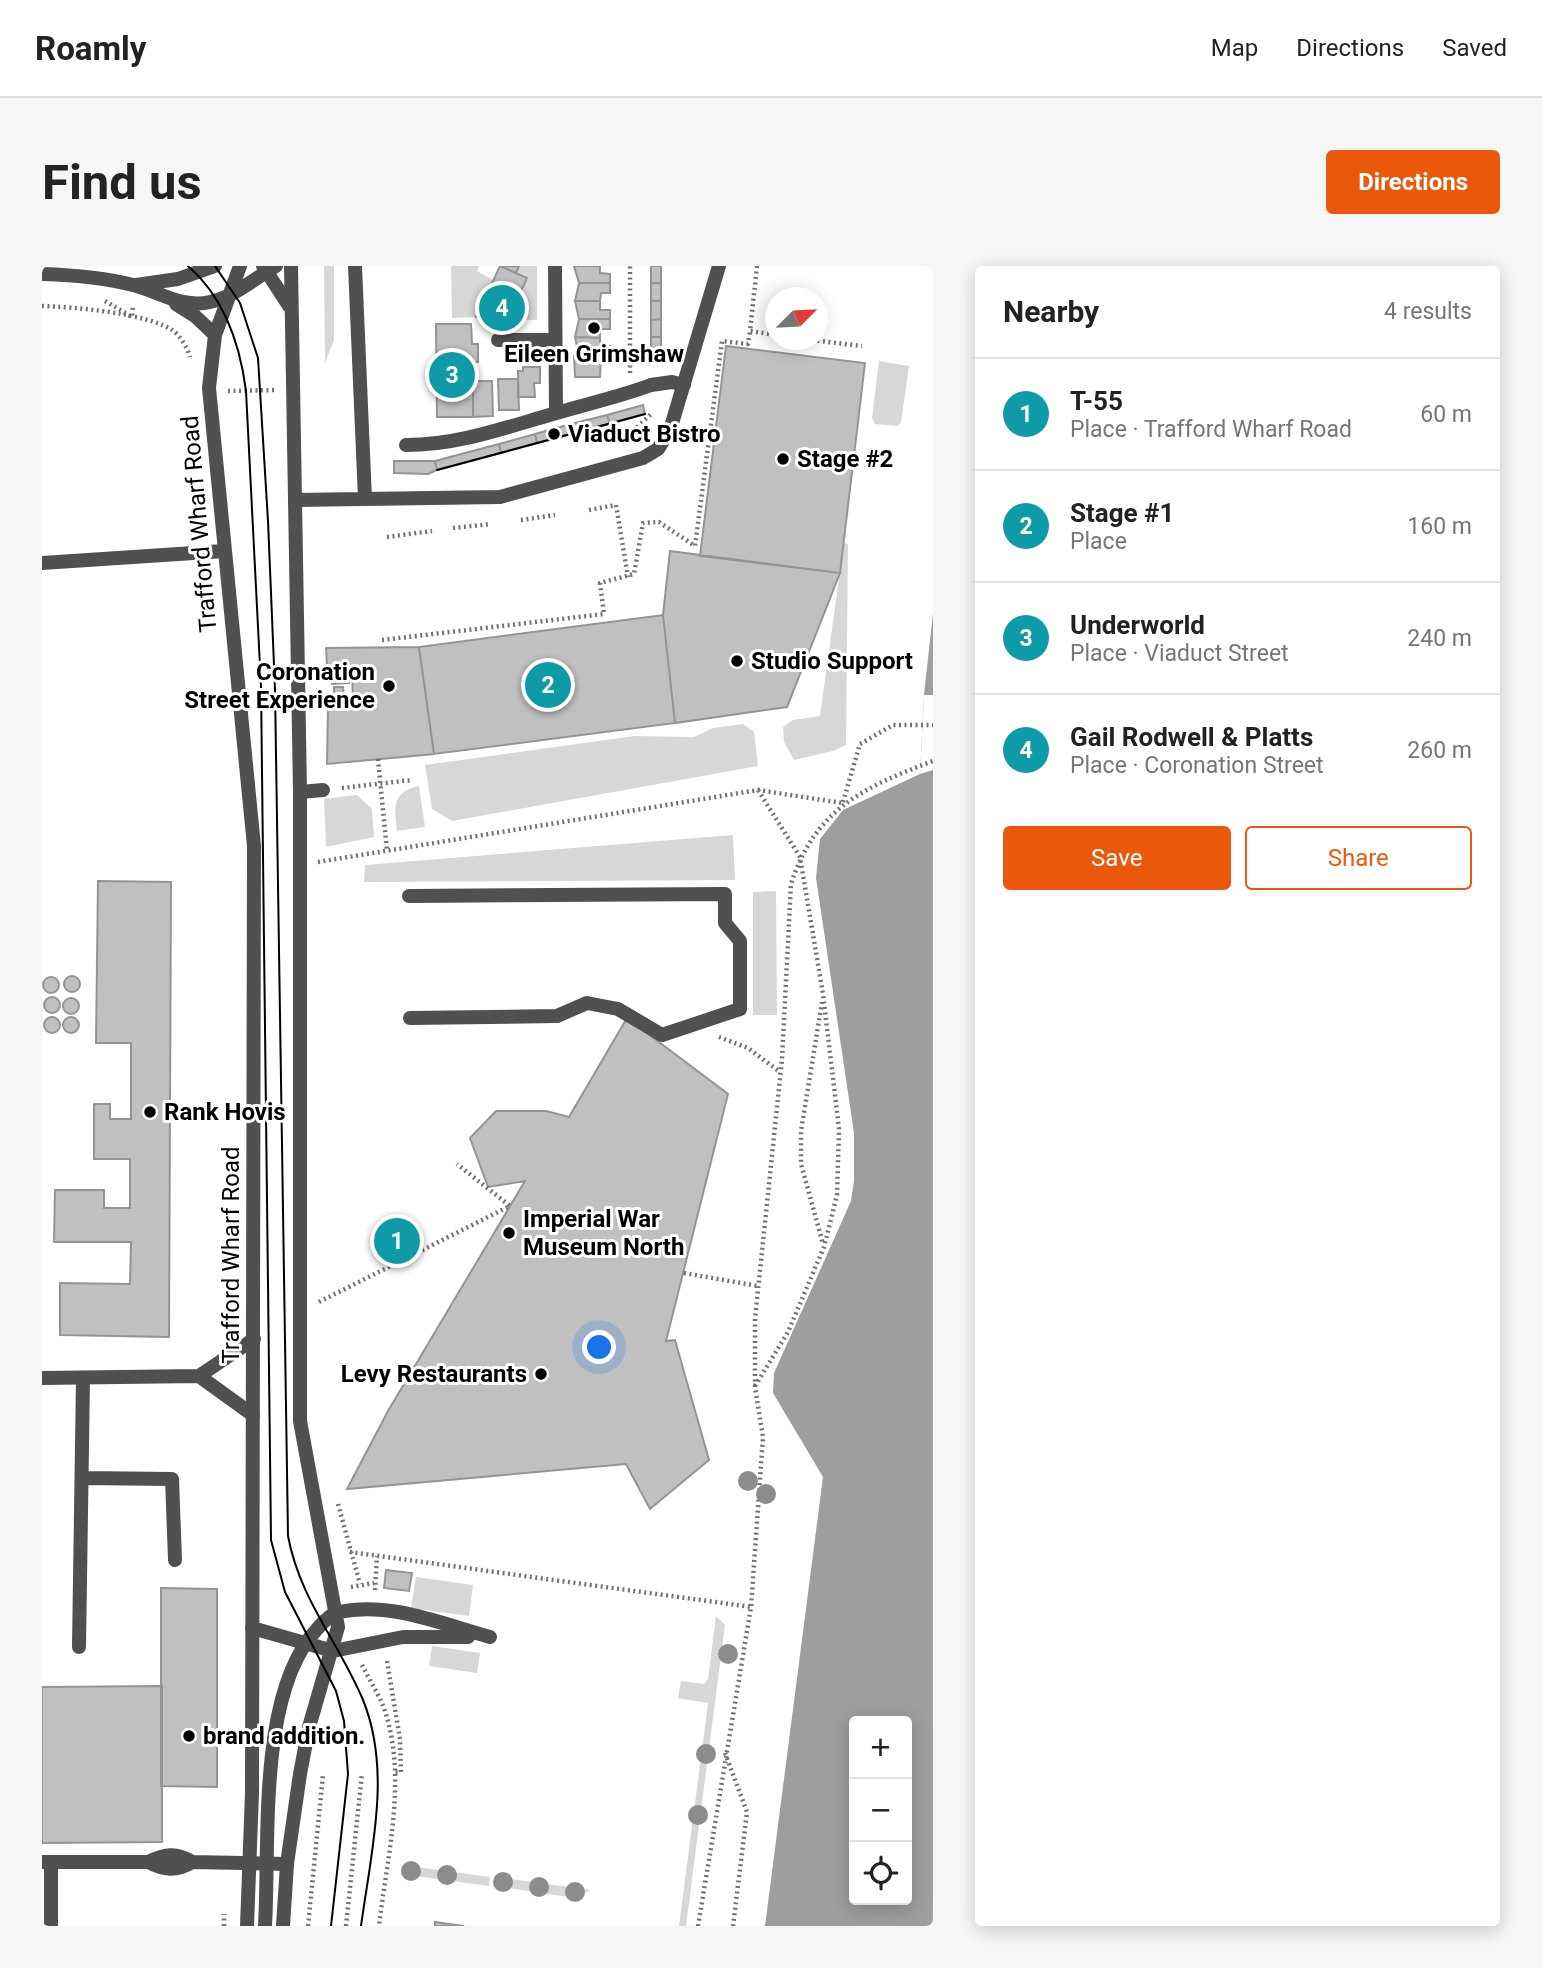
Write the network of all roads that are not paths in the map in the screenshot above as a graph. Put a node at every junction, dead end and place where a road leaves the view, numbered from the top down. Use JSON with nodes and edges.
{"nodes":[{"id":1,"x":215,"y":266,"type":"edge"},
{"id":2,"x":240,"y":266,"type":"edge"},
{"id":3,"x":291,"y":266,"type":"edge"},
{"id":4,"x":355,"y":266,"type":"edge"},
{"id":5,"x":555,"y":266,"type":"edge"},
{"id":6,"x":719,"y":266,"type":"edge"},
{"id":7,"x":269,"y":268,"type":"edge"},
{"id":8,"x":42,"y":274,"type":"edge"},
{"id":9,"x":135,"y":285,"type":"junction"},
{"id":10,"x":228,"y":295,"type":"junction"},
{"id":11,"x":166,"y":298,"type":"junction"},
{"id":12,"x":291,"y":310,"type":"junction"},
{"id":13,"x":215,"y":335,"type":"junction"},
{"id":14,"x":498,"y":340,"type":"dead end"},
{"id":15,"x":555,"y":340,"type":"junction"},
{"id":16,"x":684,"y":385,"type":"junction"},
{"id":17,"x":556,"y":413,"type":"junction"},
{"id":18,"x":406,"y":445,"type":"dead end"},
{"id":19,"x":365,"y":499,"type":"junction"},
{"id":20,"x":295,"y":500,"type":"junction"},
{"id":21,"x":224,"y":551,"type":"junction"},
{"id":22,"x":42,"y":563,"type":"edge"},
{"id":23,"x":323,"y":790,"type":"road end"},
{"id":24,"x":300,"y":792,"type":"junction"},
{"id":25,"x":410,"y":895,"type":"dead end"},
{"id":26,"x":410,"y":1018,"type":"dead end"},
{"id":27,"x":254,"y":1339,"type":"junction"},
{"id":28,"x":199,"y":1376,"type":"junction"},
{"id":29,"x":42,"y":1378,"type":"edge"},
{"id":30,"x":83,"y":1379,"type":"junction"},
{"id":31,"x":253,"y":1415,"type":"junction"},
{"id":32,"x":82,"y":1478,"type":"junction"},
{"id":33,"x":175,"y":1560,"type":"dead end"},
{"id":34,"x":336,"y":1613,"type":"junction"},
{"id":35,"x":252,"y":1628,"type":"junction"},
{"id":36,"x":304,"y":1643,"type":"junction"},
{"id":37,"x":79,"y":1647,"type":"dead end"},
{"id":38,"x":333,"y":1651,"type":"junction"},
{"id":39,"x":46,"y":1862,"type":"edge"},
{"id":40,"x":250,"y":1863,"type":"junction"},
{"id":41,"x":268,"y":1863,"type":"junction"},
{"id":42,"x":287,"y":1864,"type":"junction"},
{"id":43,"x":51,"y":1926,"type":"edge"},
{"id":44,"x":247,"y":1926,"type":"edge"},
{"id":45,"x":265,"y":1926,"type":"edge"},
{"id":46,"x":283,"y":1926,"type":"edge"}],
"edges":[{"from":1,"to":9,"type":"street"},
{"from":2,"to":10,"type":"street","name":"Trafford Wharf Road"},
{"from":3,"to":12,"type":"street"},
{"from":4,"to":19,"type":"street"},
{"from":5,"to":15,"type":"street"},
{"from":6,"to":16,"type":"street"},
{"from":7,"to":10,"type":"street"},
{"from":7,"to":12,"type":"street"},
{"from":8,"to":9,"type":"street"},
{"from":9,"to":11,"type":"street"},
{"from":10,"to":11,"type":"street"},
{"from":10,"to":13,"type":"street","name":"Trafford Wharf Road"},
{"from":11,"to":13,"type":"street"},
{"from":12,"to":20,"type":"street"},
{"from":13,"to":21,"type":"street","name":"Trafford Wharf Road"},
{"from":14,"to":15,"type":"street"},
{"from":15,"to":17,"type":"street"},
{"from":16,"to":17,"type":"street"},
{"from":16,"to":19,"type":"street"},
{"from":17,"to":18,"type":"street"},
{"from":19,"to":20,"type":"street"},
{"from":20,"to":24,"type":"street"},
{"from":21,"to":22,"type":"street"},
{"from":21,"to":27,"type":"street","name":"Trafford Wharf Road"},
{"from":23,"to":24,"type":"street"},
{"from":24,"to":34,"type":"street"},
{"from":25,"to":26,"type":"street"},
{"from":27,"to":28,"type":"street"},
{"from":27,"to":31,"type":"street","name":"Trafford Wharf Road"},
{"from":28,"to":30,"type":"street"},
{"from":28,"to":31,"type":"street"},
{"from":29,"to":30,"type":"street"},
{"from":30,"to":32,"type":"street"},
{"from":31,"to":35,"type":"street","name":"Trafford Wharf Road"},
{"from":32,"to":33,"type":"street"},
{"from":32,"to":37,"type":"street"},
{"from":34,"to":36,"type":"street"},
{"from":34,"to":38,"type":"street"},
{"from":34,"to":38,"type":"street"},
{"from":35,"to":36,"type":"street"},
{"from":35,"to":40,"type":"street","name":"Trafford Wharf Road"},
{"from":36,"to":38,"type":"street"},
{"from":36,"to":41,"type":"street"},
{"from":38,"to":42,"type":"street"},
{"from":39,"to":40,"type":"street"},
{"from":39,"to":43,"type":"street"},
{"from":40,"to":41,"type":"street"},
{"from":40,"to":44,"type":"street","name":"Trafford Wharf Road"},
{"from":41,"to":42,"type":"street"},
{"from":41,"to":45,"type":"street"},
{"from":42,"to":46,"type":"street"}]}
